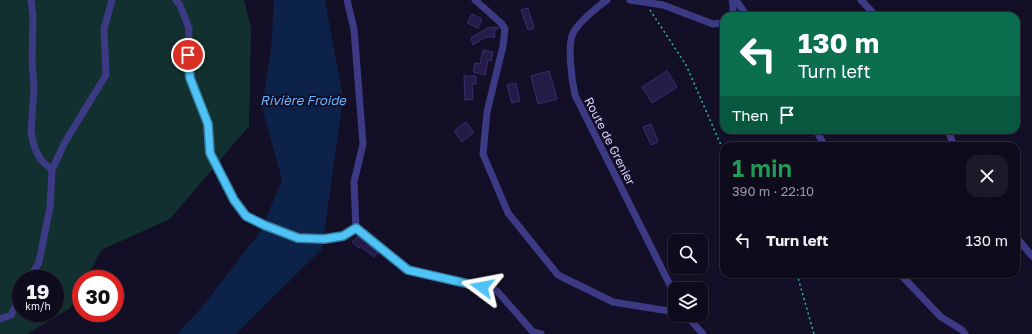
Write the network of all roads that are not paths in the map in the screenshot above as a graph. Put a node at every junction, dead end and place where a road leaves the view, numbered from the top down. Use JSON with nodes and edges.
{"nodes":[{"id":1,"x":31,"y":0,"type":"edge"},
{"id":2,"x":112,"y":0,"type":"edge"},
{"id":3,"x":176,"y":0,"type":"edge"},
{"id":4,"x":347,"y":0,"type":"edge"},
{"id":5,"x":475,"y":0,"type":"edge"},
{"id":6,"x":607,"y":0,"type":"edge"},
{"id":7,"x":630,"y":0,"type":"edge"},
{"id":8,"x":732,"y":0,"type":"edge"},
{"id":9,"x":736,"y":0,"type":"edge"},
{"id":10,"x":861,"y":0,"type":"edge"},
{"id":11,"x":733,"y":12,"type":"edge"},
{"id":12,"x":744,"y":12,"type":"edge"},
{"id":13,"x":872,"y":12,"type":"edge"},
{"id":14,"x":720,"y":24,"type":"edge"},
{"id":15,"x":52,"y":170,"type":"junction"},
{"id":16,"x":356,"y":228,"type":"junction"},
{"id":17,"x":1020,"y":242,"type":"edge"},
{"id":18,"x":1032,"y":256,"type":"edge"},
{"id":19,"x":35,"y":270,"type":"edge"},
{"id":20,"x":904,"y":278,"type":"edge"},
{"id":21,"x":668,"y":282,"type":"edge"},
{"id":22,"x":668,"y":311,"type":"edge"},
{"id":23,"x":12,"y":313,"type":"edge"},
{"id":24,"x":0,"y":319,"type":"edge"},
{"id":25,"x":693,"y":322,"type":"edge"},
{"id":26,"x":532,"y":333,"type":"edge"},
{"id":27,"x":541,"y":334,"type":"edge"},
{"id":28,"x":704,"y":334,"type":"edge"},
{"id":29,"x":965,"y":334,"type":"edge"}],
"edges":[{"from":1,"to":15,"type":"street"},
{"from":2,"to":15,"type":"street"},
{"from":3,"to":16,"type":"street"},
{"from":4,"to":16,"type":"street"},
{"from":5,"to":22,"type":"street"},
{"from":6,"to":21,"type":"street","name":"Route de Grenier"},
{"from":7,"to":14,"type":"street"},
{"from":8,"to":11,"type":"street"},
{"from":9,"to":12,"type":"street"},
{"from":10,"to":13,"type":"street"},
{"from":15,"to":19,"type":"street"},
{"from":16,"to":26,"type":"street"},
{"from":17,"to":18,"type":"street"},
{"from":20,"to":29,"type":"street"},
{"from":23,"to":24,"type":"street"},
{"from":25,"to":28,"type":"street"},
{"from":26,"to":27,"type":"street"}]}
